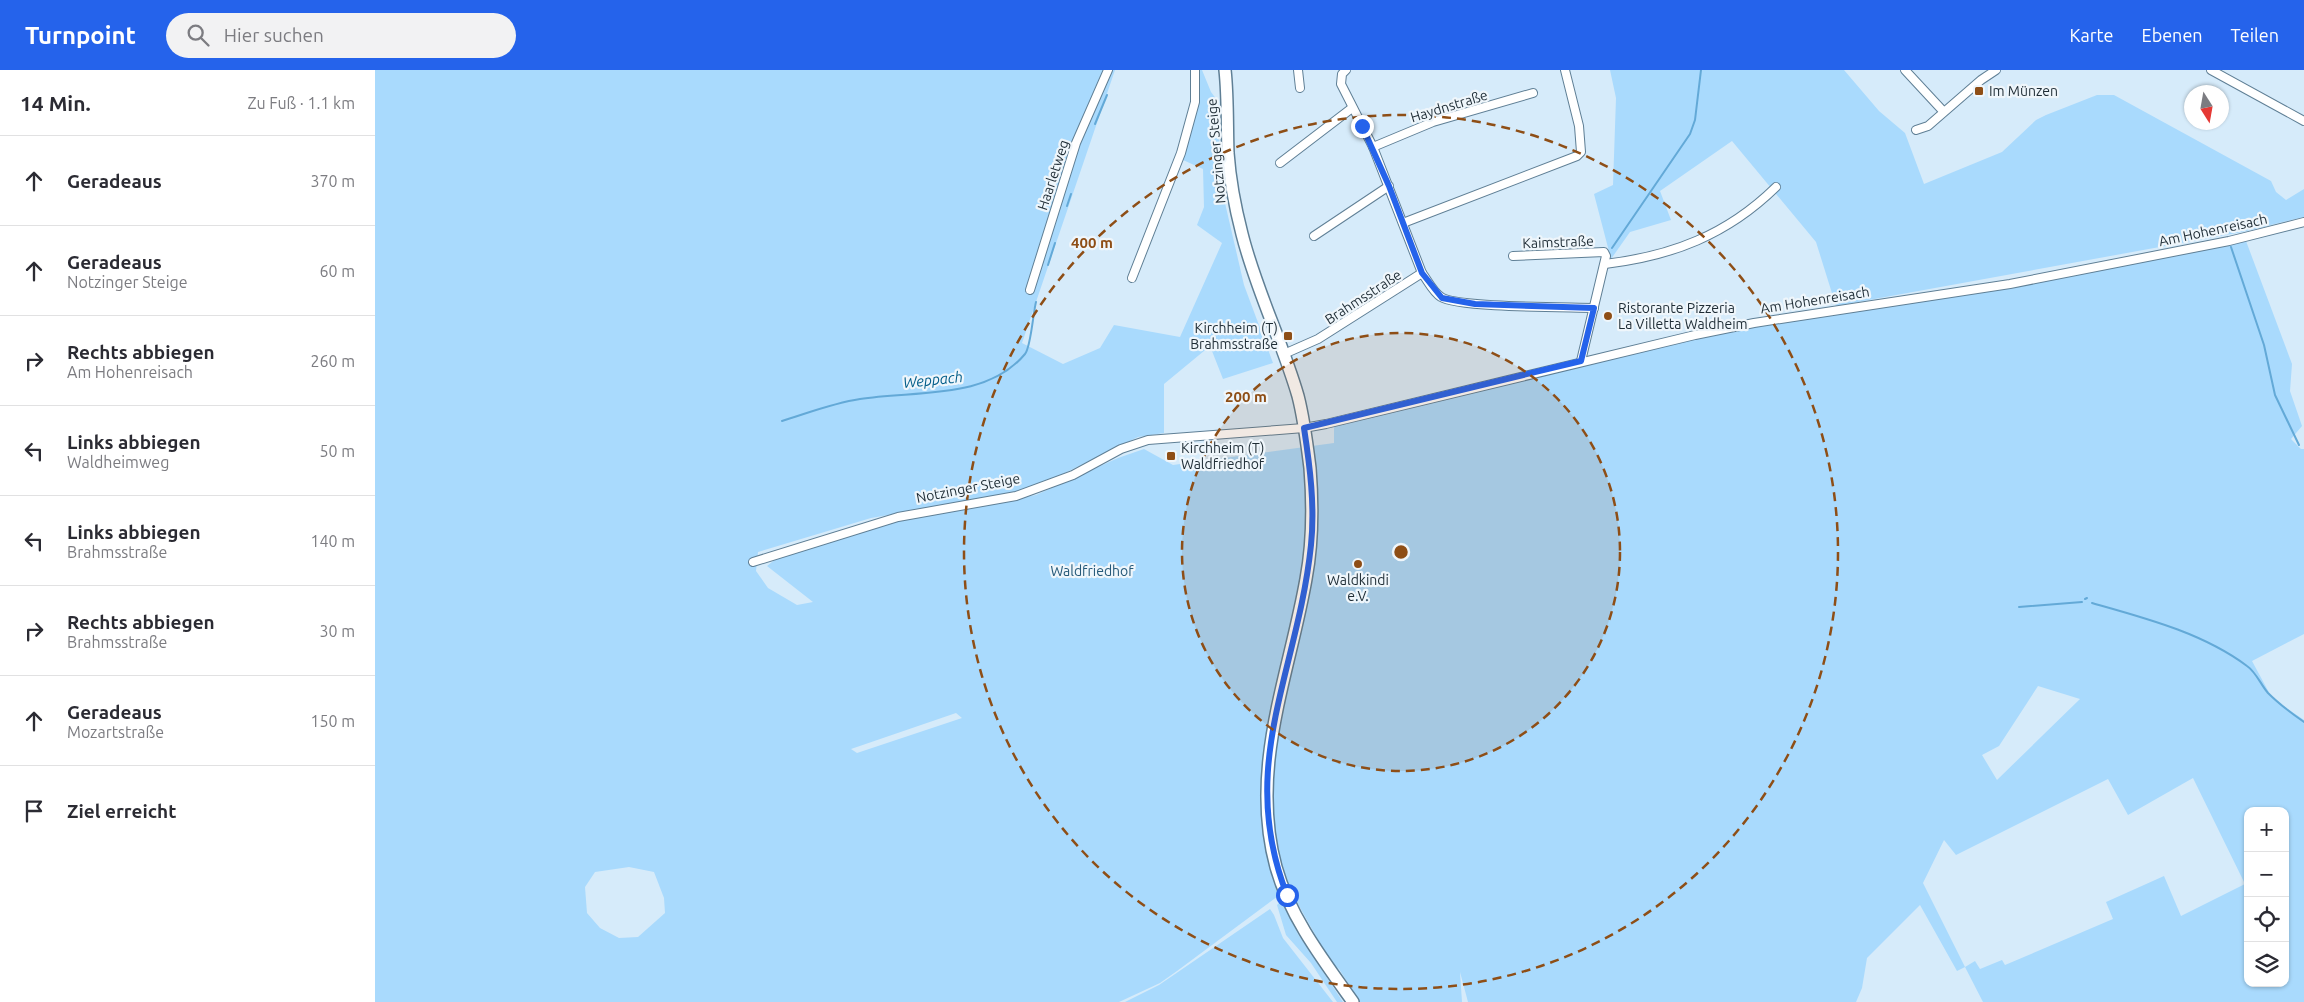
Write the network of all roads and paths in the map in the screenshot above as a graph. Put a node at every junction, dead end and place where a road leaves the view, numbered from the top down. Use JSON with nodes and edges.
{"nodes":[{"id":1,"x":1108,"y":70,"type":"edge"},
{"id":2,"x":1195,"y":70,"type":"edge"},
{"id":3,"x":1225,"y":70,"type":"edge"},
{"id":4,"x":1298,"y":70,"type":"edge"},
{"id":5,"x":1346,"y":70,"type":"edge"},
{"id":6,"x":1565,"y":70,"type":"edge"},
{"id":7,"x":1905,"y":70,"type":"edge"},
{"id":8,"x":1996,"y":70,"type":"edge"},
{"id":9,"x":2211,"y":70,"type":"edge"},
{"id":10,"x":1300,"y":88,"type":"dead end"},
{"id":11,"x":1533,"y":93,"type":"dead end"},
{"id":12,"x":1352,"y":108,"type":"junction"},
{"id":13,"x":1943,"y":111,"type":"junction"},
{"id":14,"x":2304,"y":121,"type":"edge"},
{"id":15,"x":1916,"y":130,"type":"dead end"},
{"id":16,"x":1373,"y":147,"type":"junction"},
{"id":17,"x":1280,"y":163,"type":"dead end"},
{"id":18,"x":1389,"y":186,"type":"junction"},
{"id":19,"x":1776,"y":187,"type":"dead end"},
{"id":20,"x":2304,"y":222,"type":"edge"},
{"id":21,"x":1403,"y":223,"type":"junction"},
{"id":22,"x":1314,"y":236,"type":"dead end"},
{"id":23,"x":1513,"y":256,"type":"dead end"},
{"id":24,"x":1605,"y":264,"type":"junction"},
{"id":25,"x":1422,"y":273,"type":"junction"},
{"id":26,"x":1132,"y":278,"type":"dead end"},
{"id":27,"x":1030,"y":290,"type":"dead end"},
{"id":28,"x":1594,"y":308,"type":"junction"},
{"id":29,"x":1284,"y":354,"type":"junction"},
{"id":30,"x":1581,"y":361,"type":"junction"},
{"id":31,"x":1304,"y":428,"type":"junction"},
{"id":32,"x":753,"y":562,"type":"dead end"},
{"id":33,"x":1353,"y":1002,"type":"edge"}],
"edges":[{"from":1,"to":27,"type":"street","name":"Haarletweg"},
{"from":2,"to":26,"type":"street"},
{"from":3,"to":29,"type":"main road","name":"Notzinger Steige"},
{"from":4,"to":10,"type":"street"},
{"from":5,"to":12,"type":"street"},
{"from":6,"to":21,"type":"street"},
{"from":7,"to":13,"type":"street"},
{"from":8,"to":13,"type":"street"},
{"from":9,"to":14,"type":"street"},
{"from":11,"to":16,"type":"street","name":"Haydnstraße"},
{"from":12,"to":16,"type":"street"},
{"from":12,"to":17,"type":"street"},
{"from":13,"to":15,"type":"street"},
{"from":16,"to":18,"type":"street"},
{"from":18,"to":21,"type":"street"},
{"from":18,"to":22,"type":"street"},
{"from":19,"to":24,"type":"street"},
{"from":20,"to":30,"type":"street","name":"Am Hohenreisach"},
{"from":21,"to":25,"type":"street"},
{"from":23,"to":24,"type":"street","name":"Kaimstraße"},
{"from":24,"to":28,"type":"street"},
{"from":25,"to":28,"type":"street","name":"Brahmsstraße"},
{"from":25,"to":29,"type":"street","name":"Brahmsstraße"},
{"from":28,"to":30,"type":"street"},
{"from":29,"to":31,"type":"main road","name":"Notzinger Steige"},
{"from":30,"to":31,"type":"street","name":"Am Hohenreisach"},
{"from":31,"to":32,"type":"street","name":"Notzinger Steige"},
{"from":31,"to":33,"type":"main road","name":"Notzinger Steige"}]}
